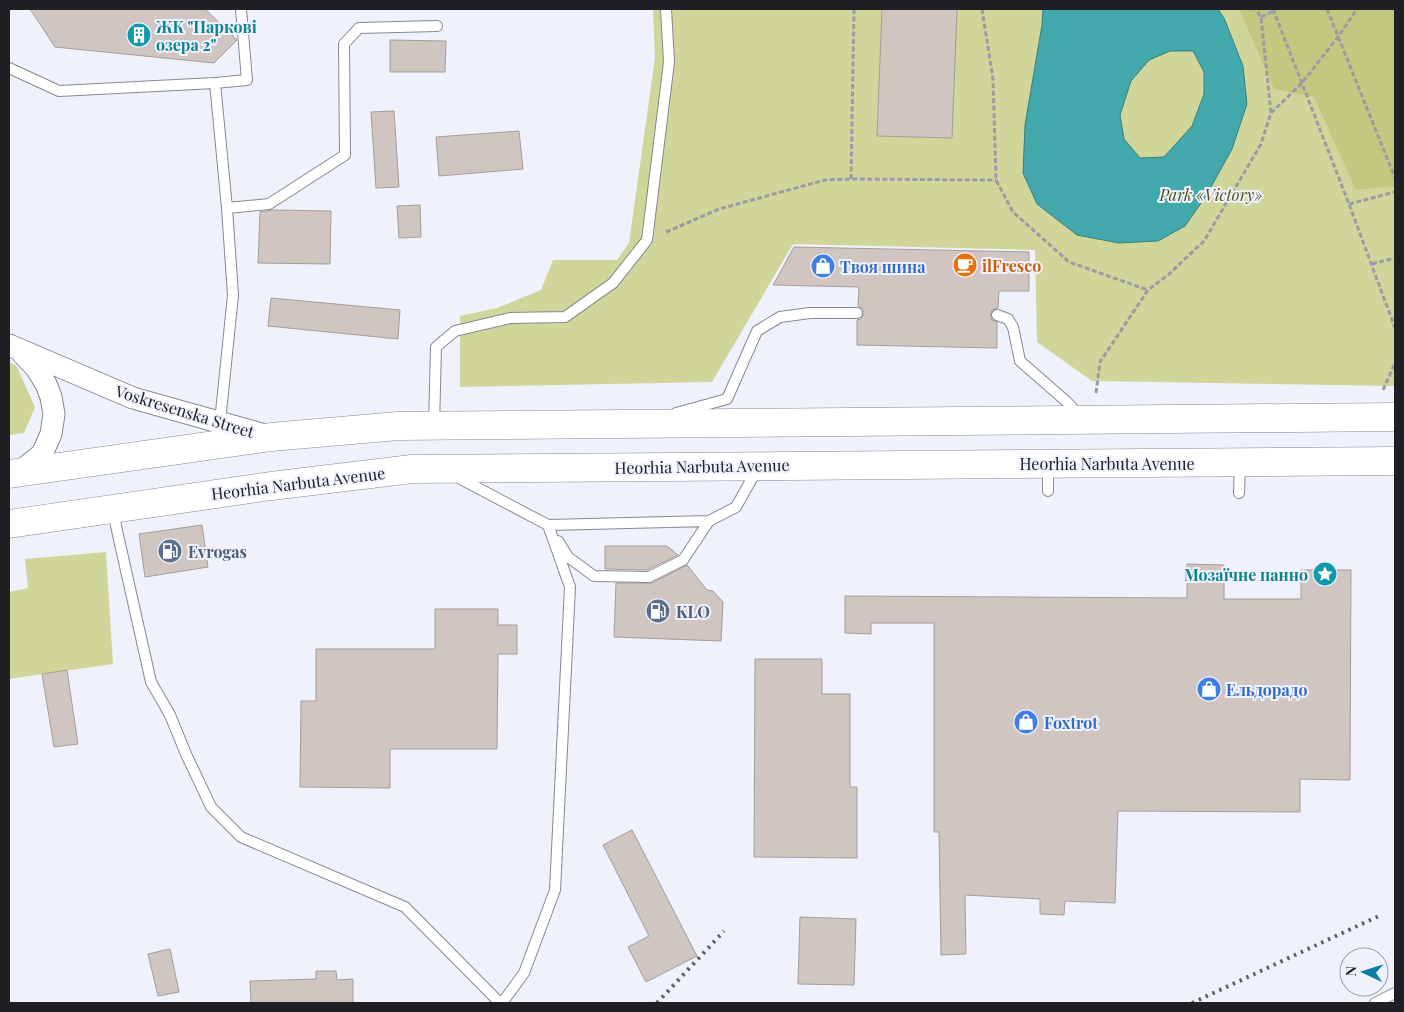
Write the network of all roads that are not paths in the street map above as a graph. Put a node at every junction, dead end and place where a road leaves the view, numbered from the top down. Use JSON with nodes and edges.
{"nodes":[{"id":1,"x":241,"y":9,"type":"edge"},
{"id":2,"x":666,"y":9,"type":"edge"},
{"id":3,"x":437,"y":26,"type":"dead end"},
{"id":4,"x":9,"y":68,"type":"edge"},
{"id":5,"x":215,"y":83,"type":"junction"},
{"id":6,"x":227,"y":208,"type":"junction"},
{"id":7,"x":857,"y":313,"type":"dead end"},
{"id":8,"x":997,"y":315,"type":"dead end"},
{"id":9,"x":12,"y":346,"type":"edge"},
{"id":10,"x":1395,"y":417,"type":"edge"},
{"id":11,"x":1084,"y":420,"type":"junction"},
{"id":12,"x":220,"y":422,"type":"junction"},
{"id":13,"x":656,"y":424,"type":"junction"},
{"id":14,"x":434,"y":426,"type":"junction"},
{"id":15,"x":272,"y":437,"type":"junction"},
{"id":16,"x":1395,"y":461,"type":"edge"},
{"id":17,"x":1240,"y":462,"type":"junction"},
{"id":18,"x":1048,"y":464,"type":"junction"},
{"id":19,"x":770,"y":465,"type":"junction"},
{"id":20,"x":438,"y":469,"type":"junction"},
{"id":21,"x":14,"y":473,"type":"edge"},
{"id":22,"x":1048,"y":491,"type":"dead end"},
{"id":23,"x":1239,"y":493,"type":"dead end"},
{"id":24,"x":114,"y":508,"type":"junction"},
{"id":25,"x":709,"y":521,"type":"junction"},
{"id":26,"x":11,"y":523,"type":"edge"},
{"id":27,"x":548,"y":525,"type":"junction"},
{"id":28,"x":1395,"y":993,"type":"edge"},
{"id":29,"x":501,"y":1003,"type":"edge"},
{"id":30,"x":1375,"y":1003,"type":"edge"}],
"edges":[{"from":1,"to":5,"type":"lane"},
{"from":2,"to":14,"type":"lane"},
{"from":3,"to":6,"type":"lane"},
{"from":4,"to":5,"type":"lane"},
{"from":5,"to":6,"type":"lane"},
{"from":6,"to":12,"type":"lane"},
{"from":7,"to":13,"type":"lane"},
{"from":8,"to":11,"type":"lane"},
{"from":9,"to":12,"type":"street","name":"Voskresenska Street"},
{"from":9,"to":21,"type":"street","name":"Voskresenska Street"},
{"from":10,"to":11,"type":"main road"},
{"from":11,"to":13,"type":"main road"},
{"from":12,"to":15,"type":"street","name":"Voskresenska Street"},
{"from":13,"to":14,"type":"main road"},
{"from":14,"to":15,"type":"main road"},
{"from":15,"to":21,"type":"main road"},
{"from":16,"to":17,"type":"main road","name":"Heorhia Narbuta Avenue"},
{"from":17,"to":18,"type":"main road","name":"Heorhia Narbuta Avenue"},
{"from":17,"to":23,"type":"lane"},
{"from":18,"to":19,"type":"main road","name":"Heorhia Narbuta Avenue"},
{"from":18,"to":22,"type":"lane"},
{"from":19,"to":20,"type":"main road","name":"Heorhia Narbuta Avenue"},
{"from":19,"to":25,"type":"lane"},
{"from":20,"to":24,"type":"main road","name":"Heorhia Narbuta Avenue"},
{"from":20,"to":27,"type":"lane"},
{"from":24,"to":26,"type":"main road","name":"Heorhia Narbuta Avenue"},
{"from":24,"to":29,"type":"lane"},
{"from":25,"to":27,"type":"lane"},
{"from":25,"to":27,"type":"lane"},
{"from":27,"to":29,"type":"lane"},
{"from":28,"to":30,"type":"lane"}]}
